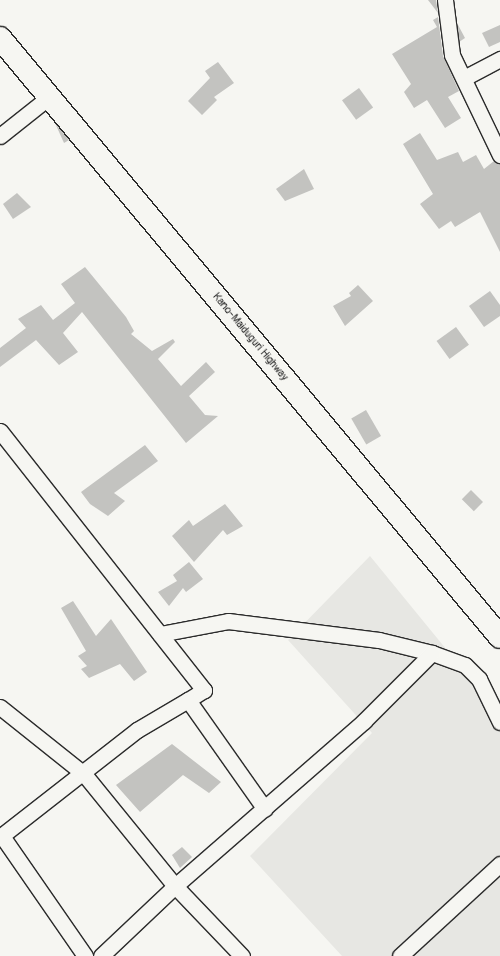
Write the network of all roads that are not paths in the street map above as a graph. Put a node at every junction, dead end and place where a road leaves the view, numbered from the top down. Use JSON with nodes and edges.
{"nodes":[{"id":1,"x":445,"y":0,"type":"edge"},
{"id":2,"x":0,"y":38,"type":"edge"},
{"id":3,"x":500,"y":59,"type":"edge"},
{"id":4,"x":464,"y":78,"type":"junction"},
{"id":5,"x":49,"y":97,"type":"junction"},
{"id":6,"x":0,"y":136,"type":"edge"},
{"id":7,"x":500,"y":156,"type":"edge"},
{"id":8,"x":0,"y":431,"type":"edge"},
{"id":9,"x":160,"y":634,"type":"junction"},
{"id":10,"x":500,"y":637,"type":"edge"},
{"id":11,"x":432,"y":652,"type":"junction"},
{"id":12,"x":188,"y":700,"type":"junction"},
{"id":13,"x":0,"y":706,"type":"edge"},
{"id":14,"x":500,"y":722,"type":"edge"},
{"id":15,"x":84,"y":774,"type":"junction"},
{"id":16,"x":265,"y":809,"type":"junction"},
{"id":17,"x":1,"y":836,"type":"edge"},
{"id":18,"x":500,"y":864,"type":"edge"},
{"id":19,"x":175,"y":886,"type":"junction"},
{"id":20,"x":85,"y":956,"type":"edge"},
{"id":21,"x":101,"y":956,"type":"edge"},
{"id":22,"x":242,"y":956,"type":"edge"},
{"id":23,"x":400,"y":956,"type":"edge"}],
"edges":[{"from":1,"to":4,"type":"street"},
{"from":2,"to":5,"type":"highway","name":"Kano-Maiduguri Highway"},
{"from":3,"to":4,"type":"street"},
{"from":4,"to":7,"type":"street"},
{"from":5,"to":6,"type":"street"},
{"from":5,"to":10,"type":"highway","name":"Kano-Maiduguri Highway"},
{"from":8,"to":9,"type":"street"},
{"from":9,"to":11,"type":"street"},
{"from":9,"to":12,"type":"street"},
{"from":11,"to":14,"type":"street"},
{"from":11,"to":16,"type":"street"},
{"from":12,"to":15,"type":"street"},
{"from":12,"to":16,"type":"street"},
{"from":13,"to":15,"type":"street"},
{"from":15,"to":17,"type":"street"},
{"from":15,"to":19,"type":"street"},
{"from":16,"to":19,"type":"street"},
{"from":17,"to":20,"type":"street"},
{"from":18,"to":23,"type":"street"},
{"from":19,"to":21,"type":"street"},
{"from":19,"to":22,"type":"street"}]}
